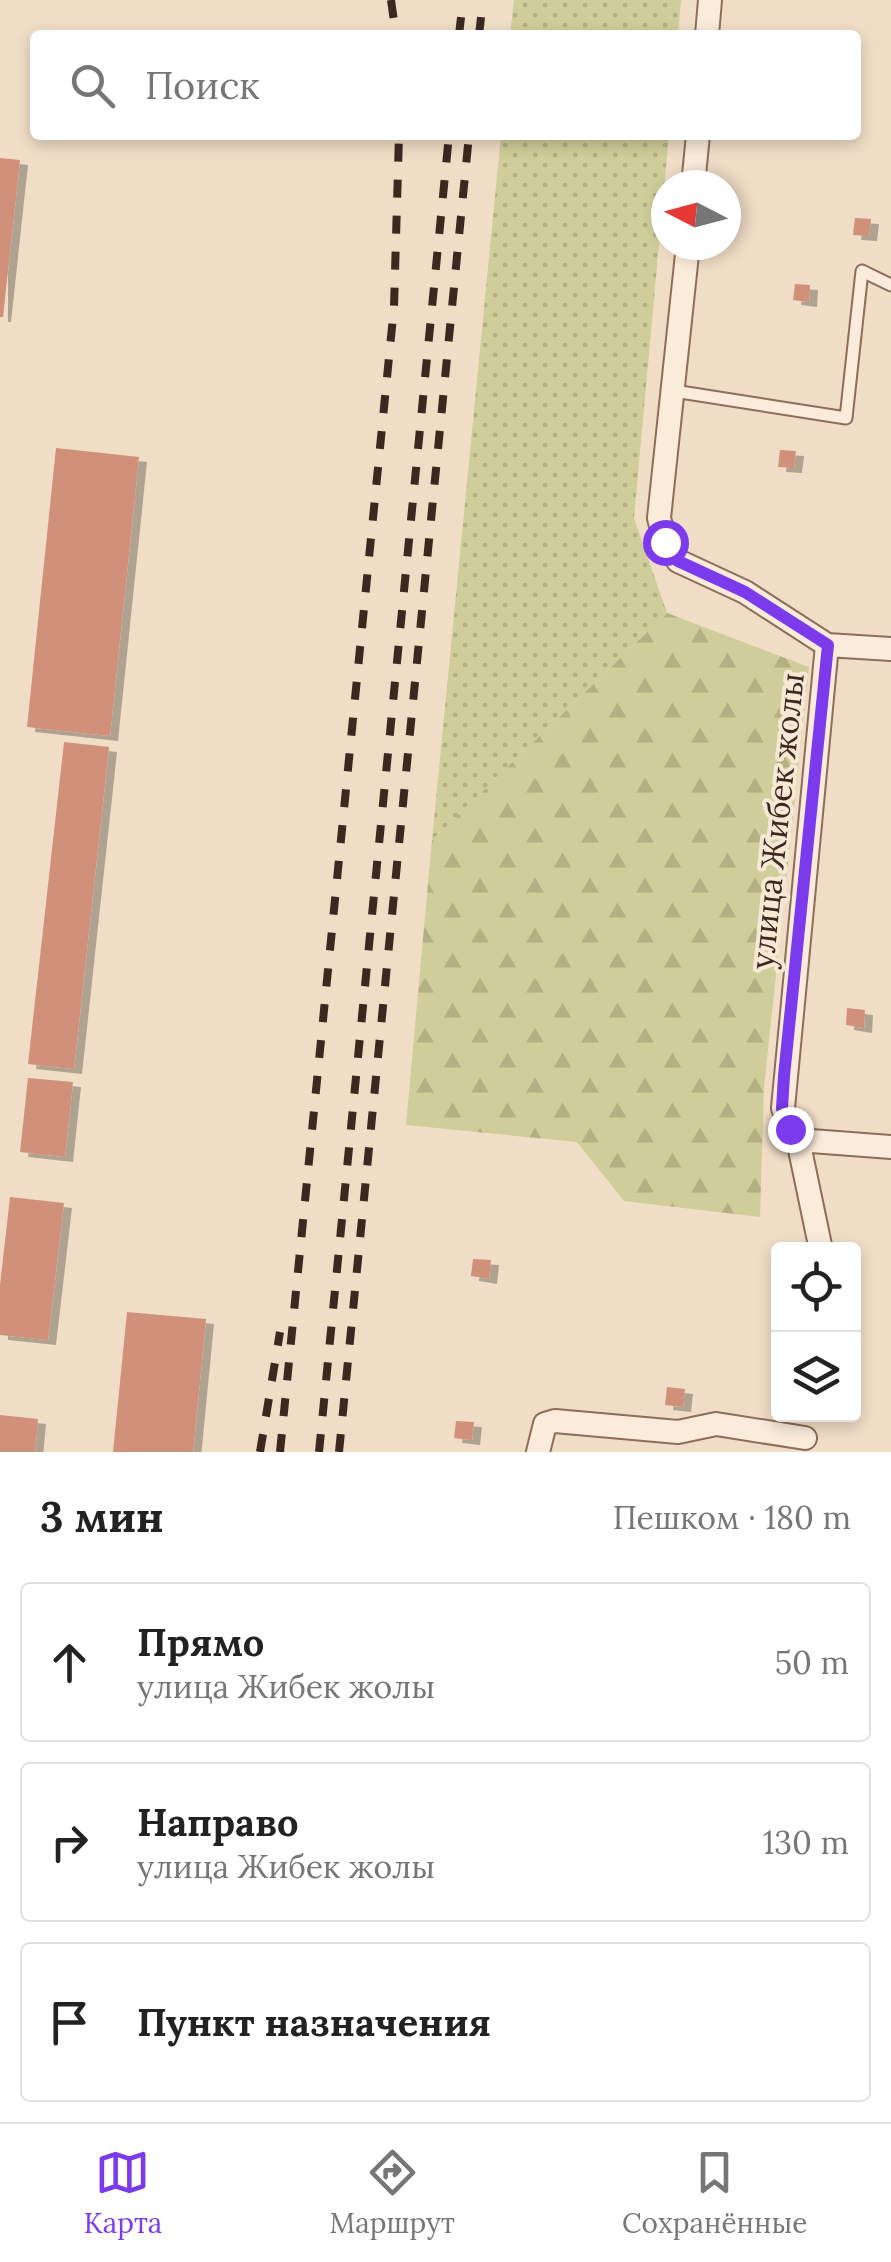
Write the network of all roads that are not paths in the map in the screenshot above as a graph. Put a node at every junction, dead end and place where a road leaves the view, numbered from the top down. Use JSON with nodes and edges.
{"nodes":[{"id":1,"x":710,"y":0,"type":"edge"},
{"id":2,"x":707,"y":30,"type":"edge"},
{"id":3,"x":698,"y":140,"type":"edge"},
{"id":4,"x":694,"y":170,"type":"edge"},
{"id":5,"x":687,"y":260,"type":"edge"},
{"id":6,"x":891,"y":285,"type":"edge"},
{"id":7,"x":674,"y":391,"type":"junction"},
{"id":8,"x":828,"y":645,"type":"junction"},
{"id":9,"x":891,"y":649,"type":"edge"},
{"id":10,"x":798,"y":1140,"type":"junction"},
{"id":11,"x":891,"y":1147,"type":"edge"},
{"id":12,"x":818,"y":1242,"type":"edge"},
{"id":13,"x":805,"y":1435,"type":"edge"},
{"id":14,"x":538,"y":1452,"type":"edge"}],
"edges":[{"from":1,"to":2,"type":"street"},
{"from":3,"to":4,"type":"street"},
{"from":5,"to":7,"type":"street","name":"улица Жибек жолы"},
{"from":6,"to":7,"type":"lane"},
{"from":7,"to":8,"type":"street","name":"улица Жибек жолы"},
{"from":8,"to":9,"type":"street"},
{"from":8,"to":10,"type":"street","name":"улица Жибек жолы"},
{"from":10,"to":11,"type":"street"},
{"from":10,"to":12,"type":"street","name":"улица Жибек жолы"},
{"from":13,"to":14,"type":"street"}]}
